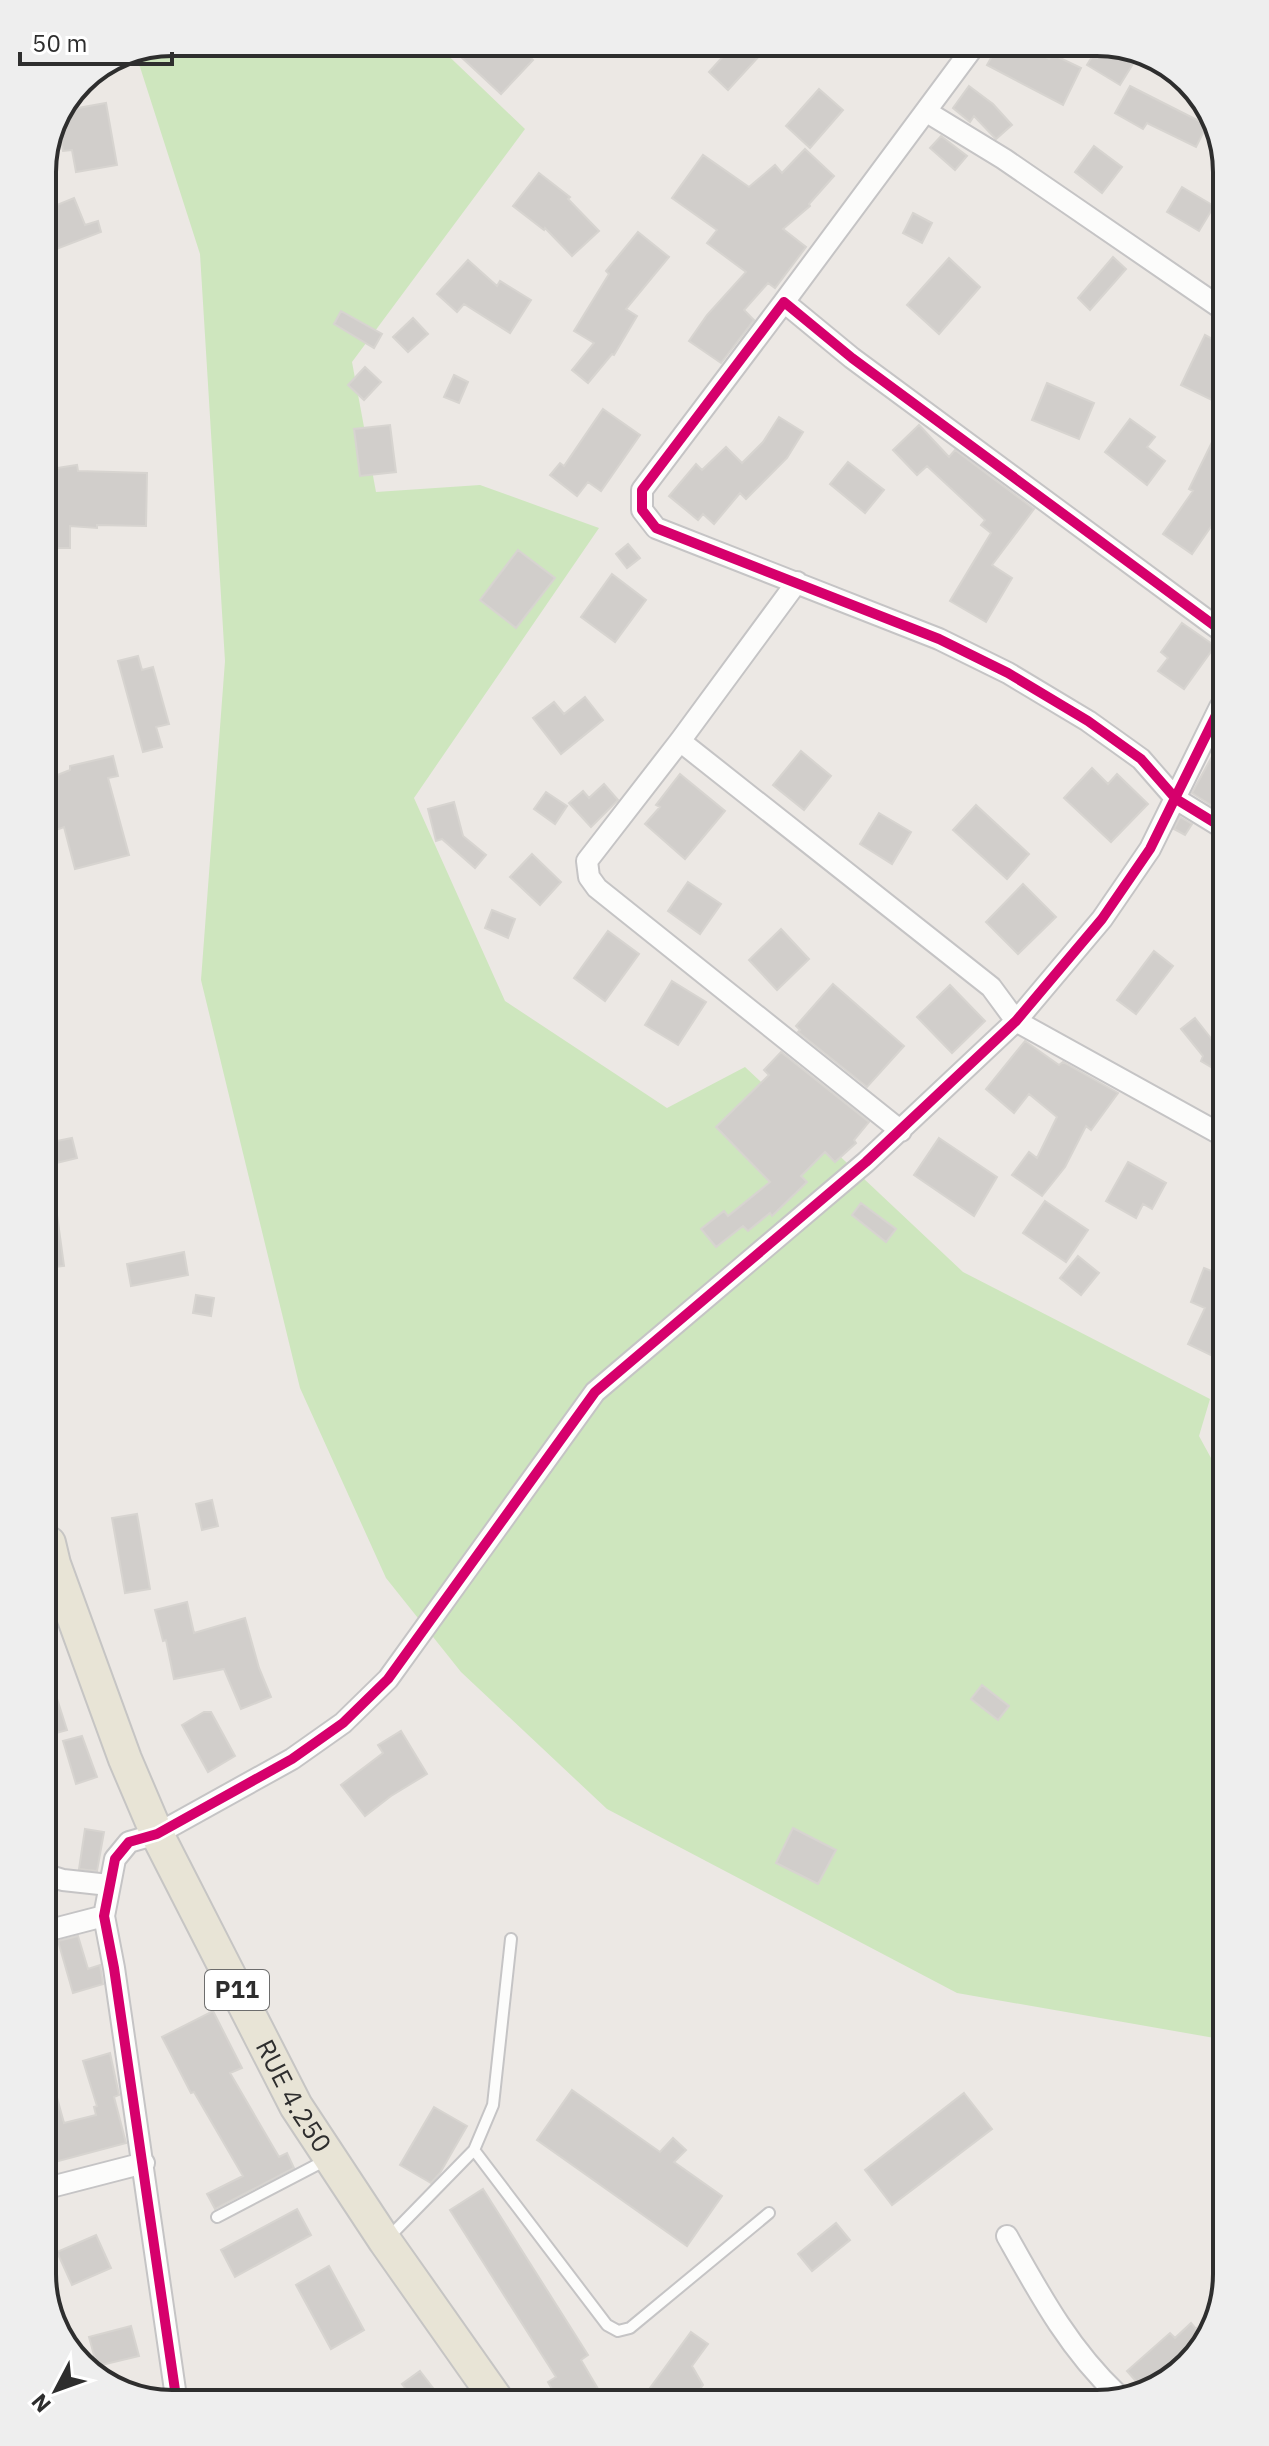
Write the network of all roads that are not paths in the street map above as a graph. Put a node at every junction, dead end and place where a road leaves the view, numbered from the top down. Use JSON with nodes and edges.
{"nodes":[{"id":1,"x":967,"y":56,"type":"edge"},
{"id":2,"x":927,"y":112,"type":"junction"},
{"id":3,"x":784,"y":302,"type":"junction"},
{"id":4,"x":1213,"y":303,"type":"edge"},
{"id":5,"x":797,"y":582,"type":"junction"},
{"id":6,"x":1213,"y":625,"type":"edge"},
{"id":7,"x":1213,"y":722,"type":"edge"},
{"id":8,"x":680,"y":741,"type":"junction"},
{"id":9,"x":1176,"y":799,"type":"junction"},
{"id":10,"x":1213,"y":822,"type":"edge"},
{"id":11,"x":1016,"y":1021,"type":"junction"},
{"id":12,"x":1213,"y":1130,"type":"edge"},
{"id":13,"x":901,"y":1131,"type":"junction"},
{"id":14,"x":56,"y":1574,"type":"edge"},
{"id":15,"x":157,"y":1834,"type":"junction"},
{"id":16,"x":56,"y":1878,"type":"edge"},
{"id":17,"x":109,"y":1885,"type":"junction"},
{"id":18,"x":104,"y":1916,"type":"junction"},
{"id":19,"x":56,"y":1928,"type":"edge"},
{"id":20,"x":511,"y":1939,"type":"dead end"},
{"id":21,"x":474,"y":2150,"type":"junction"},
{"id":22,"x":330,"y":2158,"type":"junction"},
{"id":23,"x":144,"y":2163,"type":"junction"},
{"id":24,"x":56,"y":2186,"type":"edge"},
{"id":25,"x":769,"y":2213,"type":"dead end"},
{"id":26,"x":217,"y":2217,"type":"dead end"},
{"id":27,"x":1007,"y":2236,"type":"dead end"},
{"id":28,"x":385,"y":2241,"type":"junction"},
{"id":29,"x":1112,"y":2389,"type":"edge"},
{"id":30,"x":175,"y":2390,"type":"edge"},
{"id":31,"x":490,"y":2390,"type":"edge"}],
"edges":[{"from":1,"to":2,"type":"street"},
{"from":2,"to":3,"type":"street"},
{"from":2,"to":4,"type":"street"},
{"from":3,"to":5,"type":"street"},
{"from":3,"to":6,"type":"street"},
{"from":5,"to":8,"type":"street"},
{"from":5,"to":9,"type":"street"},
{"from":7,"to":9,"type":"street"},
{"from":8,"to":11,"type":"street"},
{"from":8,"to":13,"type":"street"},
{"from":9,"to":10,"type":"street"},
{"from":9,"to":11,"type":"street"},
{"from":11,"to":12,"type":"street"},
{"from":11,"to":13,"type":"street"},
{"from":13,"to":15,"type":"street"},
{"from":14,"to":15,"type":"main road","name":"RUE 4.250","number":"P11"},
{"from":15,"to":17,"type":"street"},
{"from":15,"to":22,"type":"main road","name":"RUE 4.250","number":"P11"},
{"from":16,"to":17,"type":"street"},
{"from":17,"to":18,"type":"street"},
{"from":18,"to":19,"type":"street"},
{"from":18,"to":23,"type":"street"},
{"from":20,"to":21,"type":"lane"},
{"from":21,"to":25,"type":"lane"},
{"from":21,"to":28,"type":"lane"},
{"from":22,"to":26,"type":"lane"},
{"from":22,"to":28,"type":"main road","name":"RUE 4.250","number":"P11"},
{"from":23,"to":24,"type":"street"},
{"from":23,"to":30,"type":"street"},
{"from":27,"to":29,"type":"street"},
{"from":28,"to":31,"type":"main road","name":"RUE 4.250","number":"P11"}]}
